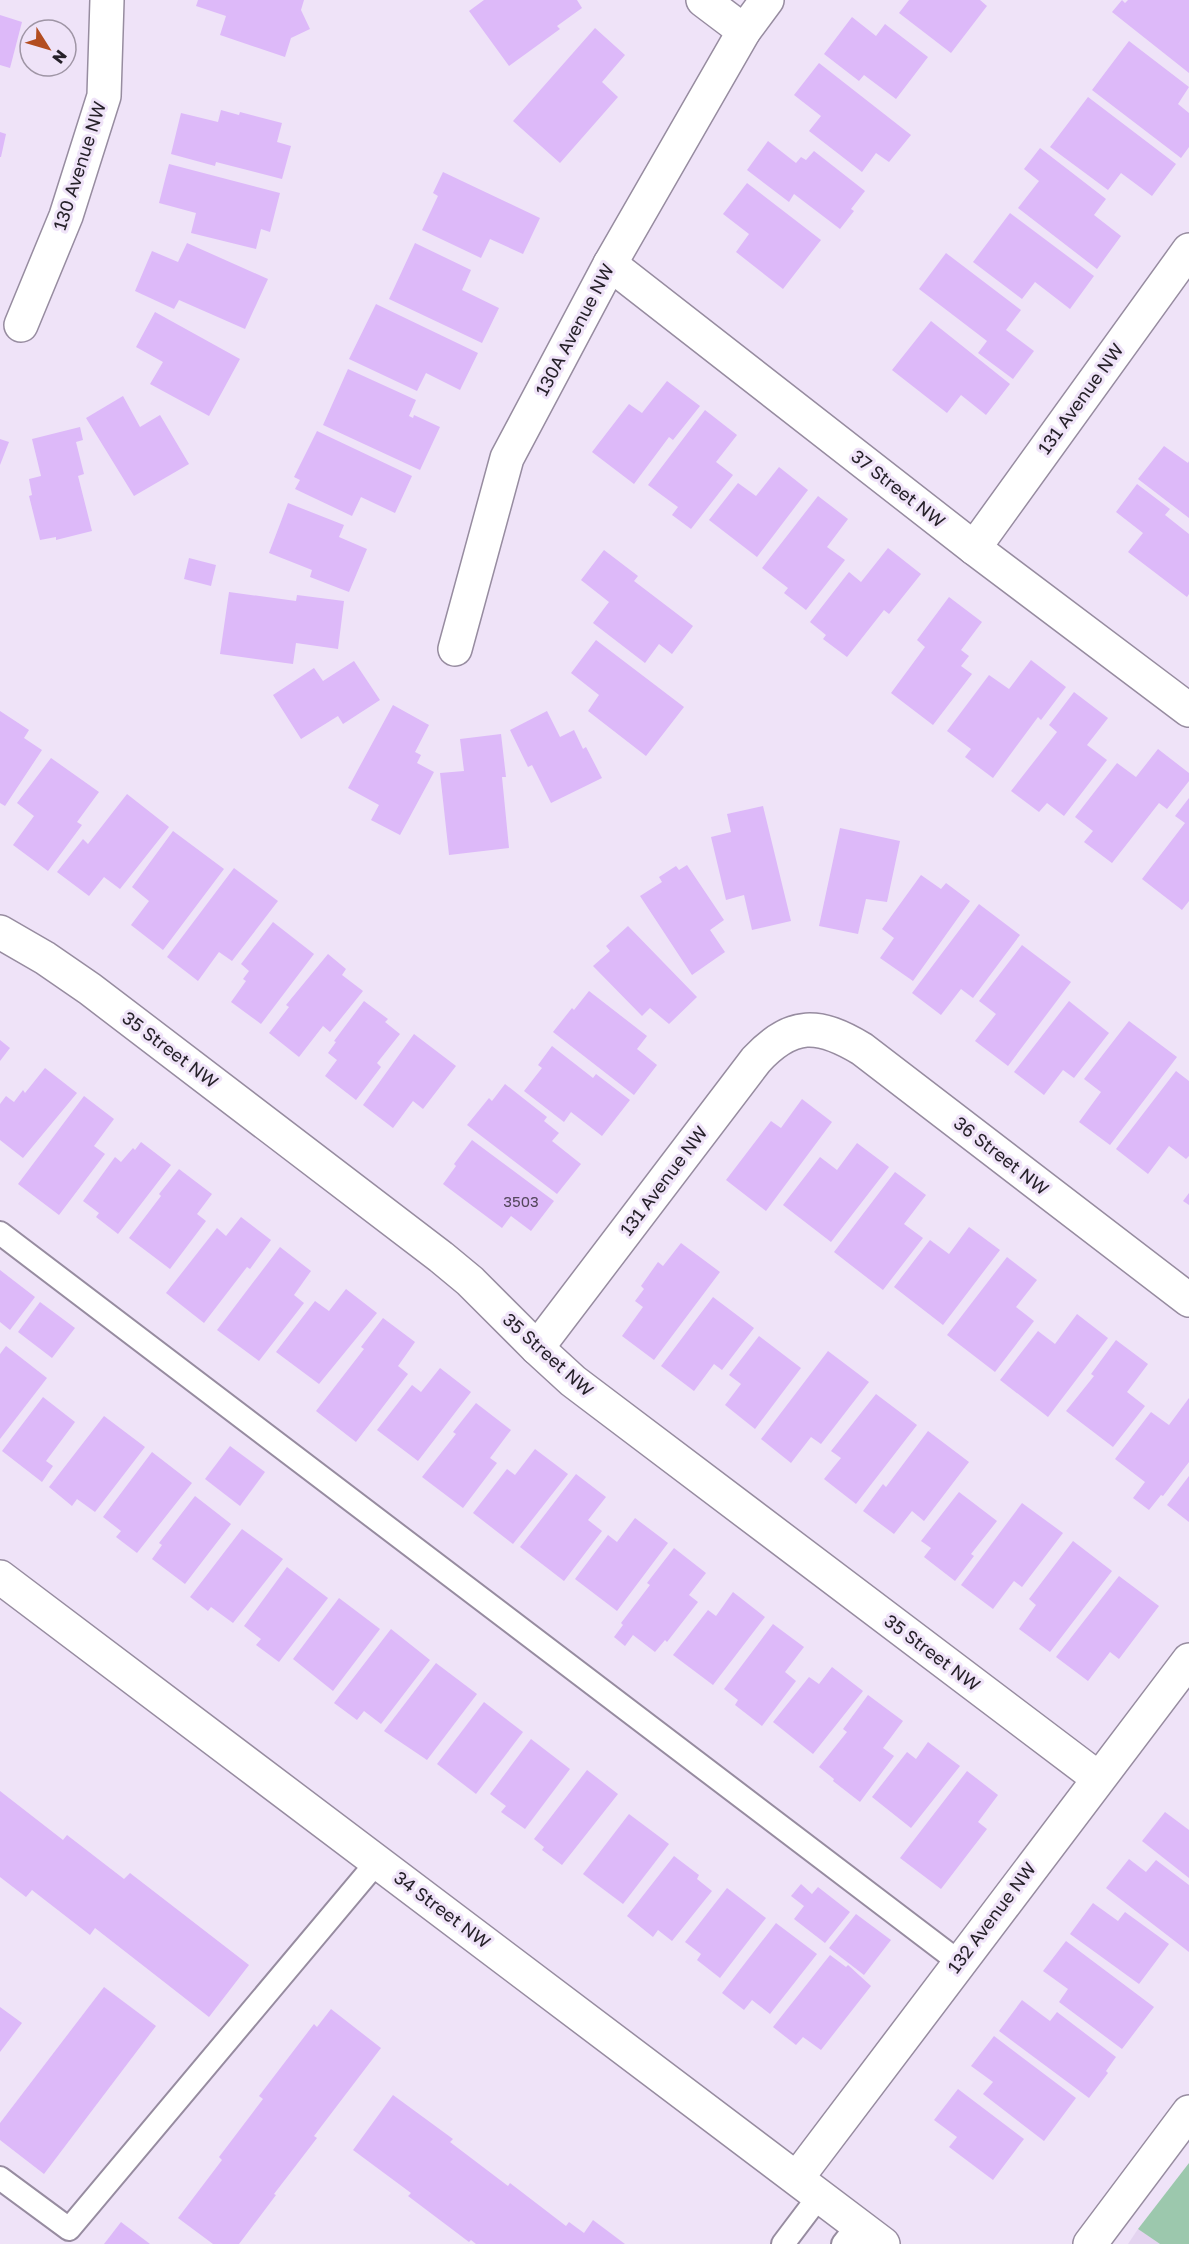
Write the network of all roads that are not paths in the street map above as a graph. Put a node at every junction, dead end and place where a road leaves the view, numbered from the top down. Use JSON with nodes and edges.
{"nodes":[{"id":1,"x":107,"y":0,"type":"edge"},
{"id":2,"x":703,"y":0,"type":"edge"},
{"id":3,"x":767,"y":0,"type":"edge"},
{"id":4,"x":744,"y":31,"type":"junction"},
{"id":5,"x":1189,"y":250,"type":"edge"},
{"id":6,"x":610,"y":264,"type":"junction"},
{"id":7,"x":21,"y":326,"type":"dead end"},
{"id":8,"x":974,"y":549,"type":"junction"},
{"id":9,"x":455,"y":649,"type":"dead end"},
{"id":10,"x":1189,"y":710,"type":"edge"},
{"id":11,"x":0,"y":932,"type":"edge"},
{"id":12,"x":805,"y":1030,"type":"joint"},
{"id":13,"x":0,"y":1233,"type":"edge"},
{"id":14,"x":1189,"y":1300,"type":"edge"},
{"id":15,"x":537,"y":1348,"type":"junction"},
{"id":16,"x":0,"y":1577,"type":"edge"},
{"id":17,"x":1189,"y":1660,"type":"edge"},
{"id":18,"x":1098,"y":1778,"type":"junction"},
{"id":19,"x":377,"y":1862,"type":"junction"},
{"id":20,"x":959,"y":1962,"type":"junction"},
{"id":21,"x":1189,"y":2112,"type":"edge"},
{"id":22,"x":0,"y":2178,"type":"edge"},
{"id":23,"x":808,"y":2186,"type":"junction"},
{"id":24,"x":66,"y":2236,"type":"edge"},
{"id":25,"x":861,"y":2238,"type":"edge"},
{"id":26,"x":783,"y":2244,"type":"edge"},
{"id":27,"x":1090,"y":2244,"type":"edge"}],
"edges":[{"from":1,"to":7,"type":"street","name":"130 Avenue NW"},
{"from":2,"to":4,"type":"street"},
{"from":3,"to":4,"type":"street","name":"130A Avenue NW"},
{"from":4,"to":6,"type":"street","name":"130A Avenue NW"},
{"from":5,"to":8,"type":"street","name":"131 Avenue NW"},
{"from":6,"to":8,"type":"street","name":"37 Street NW"},
{"from":6,"to":9,"type":"street","name":"130A Avenue NW"},
{"from":8,"to":10,"type":"street","name":"37 Street NW"},
{"from":11,"to":15,"type":"street","name":"35 Street NW"},
{"from":12,"to":14,"type":"street","name":"36 Street NW"},
{"from":12,"to":15,"type":"street","name":"131 Avenue NW"},
{"from":13,"to":20,"type":"lane"},
{"from":15,"to":18,"type":"street","name":"35 Street NW"},
{"from":16,"to":19,"type":"street","name":"34 Street NW"},
{"from":17,"to":18,"type":"street","name":"132 Avenue NW"},
{"from":18,"to":20,"type":"street","name":"132 Avenue NW"},
{"from":19,"to":23,"type":"street","name":"34 Street NW"},
{"from":19,"to":24,"type":"lane"},
{"from":20,"to":23,"type":"street","name":"132 Avenue NW"},
{"from":21,"to":27,"type":"street"},
{"from":22,"to":24,"type":"lane"},
{"from":23,"to":25,"type":"street","name":"34 Street NW"},
{"from":23,"to":26,"type":"lane"}]}
